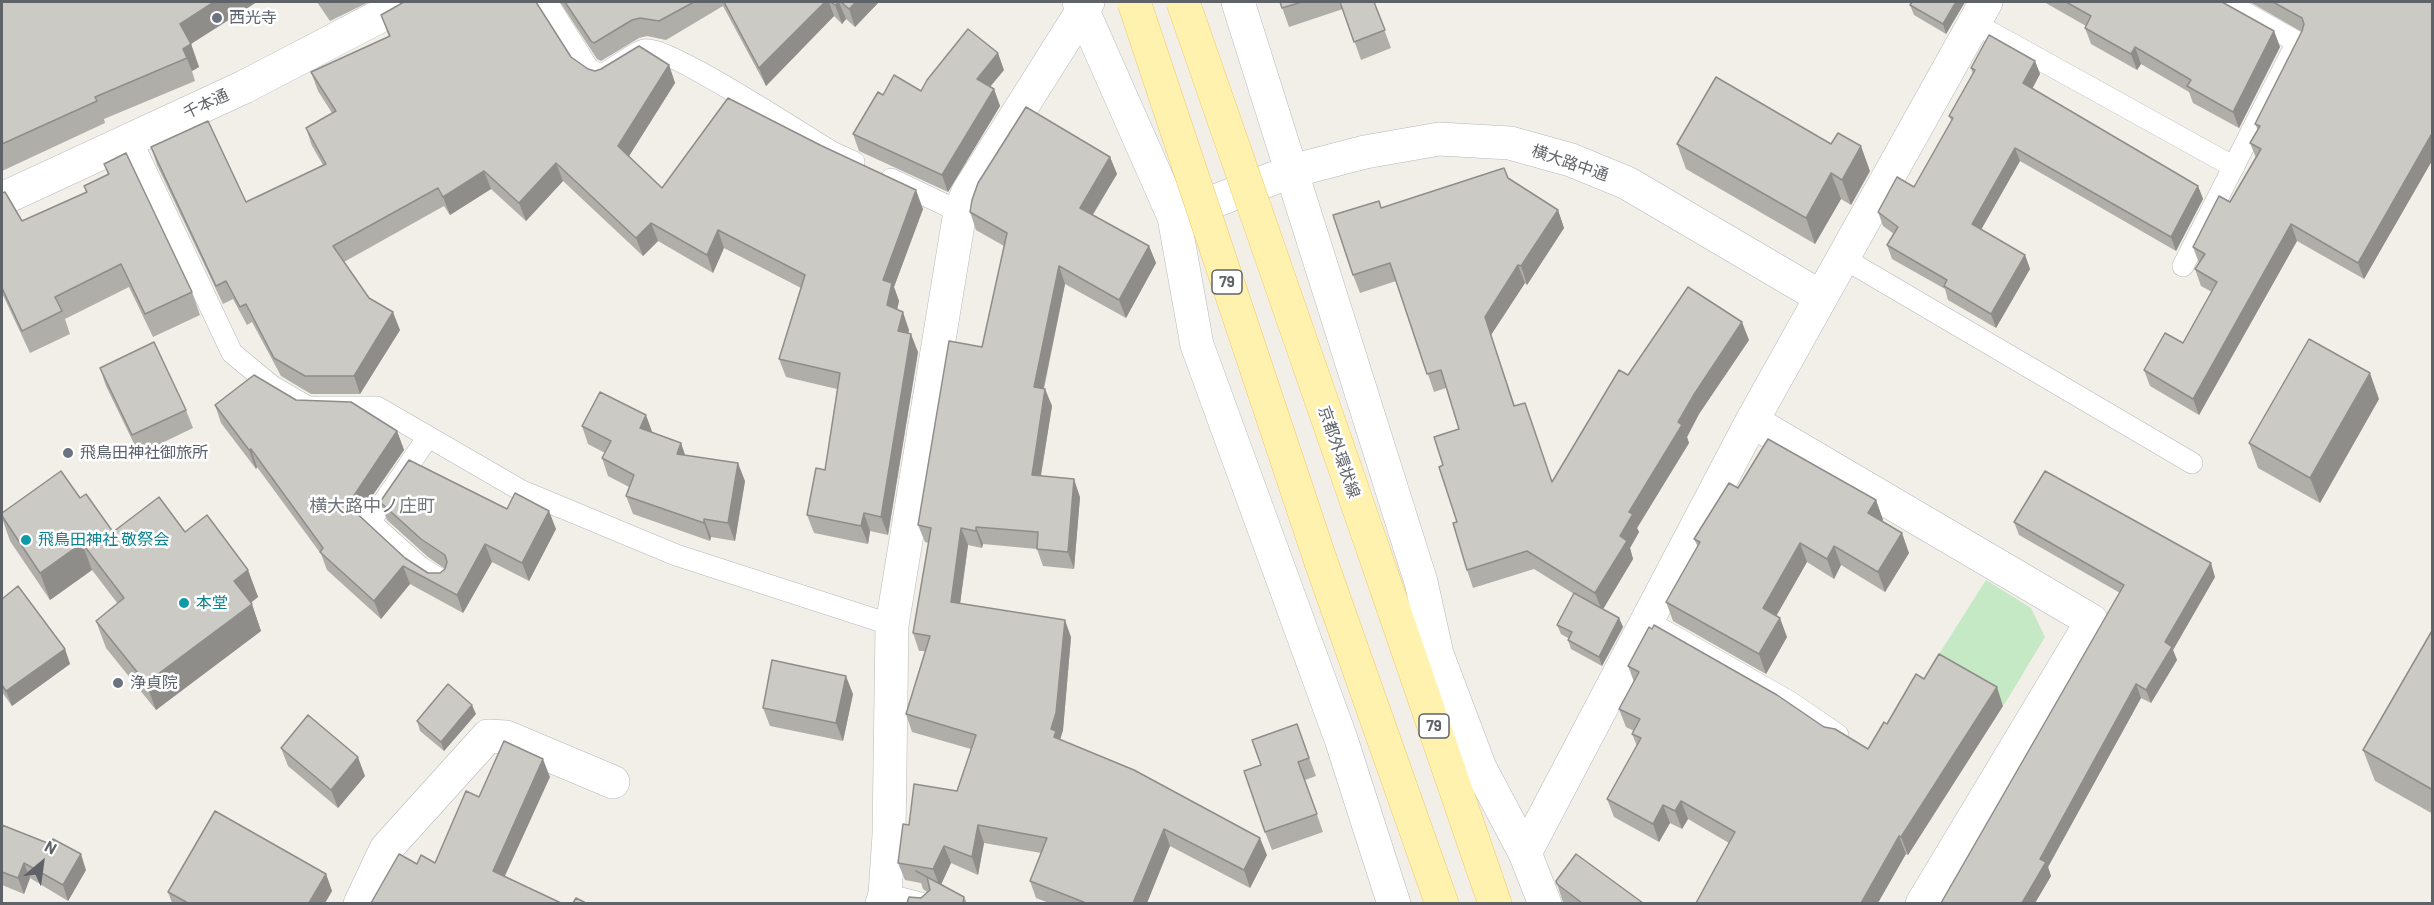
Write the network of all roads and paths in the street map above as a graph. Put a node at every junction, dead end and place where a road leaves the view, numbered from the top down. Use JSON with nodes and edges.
{"nodes":[{"id":1,"x":408,"y":2,"type":"edge"},
{"id":2,"x":547,"y":2,"type":"edge"},
{"id":3,"x":1134,"y":2,"type":"edge"},
{"id":4,"x":1183,"y":2,"type":"edge"},
{"id":5,"x":1238,"y":2,"type":"edge"},
{"id":6,"x":2226,"y":2,"type":"edge"},
{"id":7,"x":1083,"y":4,"type":"edge"},
{"id":8,"x":1980,"y":12,"type":"edge"},
{"id":9,"x":131,"y":139,"type":"junction"},
{"id":10,"x":2234,"y":167,"type":"junction"},
{"id":11,"x":1292,"y":171,"type":"junction"},
{"id":12,"x":2,"y":199,"type":"edge"},
{"id":13,"x":960,"y":212,"type":"junction"},
{"id":14,"x":1174,"y":217,"type":"junction"},
{"id":15,"x":1843,"y":258,"type":"junction"},
{"id":16,"x":2183,"y":267,"type":"dead end"},
{"id":17,"x":1821,"y":297,"type":"junction"},
{"id":18,"x":1752,"y":421,"type":"junction"},
{"id":19,"x":428,"y":437,"type":"junction"},
{"id":20,"x":2192,"y":463,"type":"dead end"},
{"id":21,"x":441,"y":580,"type":"edge"},
{"id":22,"x":1647,"y":621,"type":"junction"},
{"id":23,"x":892,"y":625,"type":"junction"},
{"id":24,"x":1838,"y":735,"type":"edge"},
{"id":25,"x":613,"y":782,"type":"dead end"},
{"id":26,"x":1525,"y":853,"type":"junction"},
{"id":27,"x":884,"y":899,"type":"edge"},
{"id":28,"x":360,"y":903,"type":"edge"},
{"id":29,"x":924,"y":903,"type":"edge"},
{"id":30,"x":1394,"y":903,"type":"edge"},
{"id":31,"x":1442,"y":903,"type":"edge"},
{"id":32,"x":1495,"y":903,"type":"edge"},
{"id":33,"x":1545,"y":903,"type":"edge"},
{"id":34,"x":1922,"y":903,"type":"edge"}],
"edges":[{"from":1,"to":9,"type":"street","name":"千本通"},
{"from":2,"to":13,"type":"lane"},
{"from":3,"to":31,"type":"main road","number":"79","bridge":true},
{"from":4,"to":32,"type":"main road","name":"京都外環状線","number":"79","bridge":true},
{"from":5,"to":11,"type":"street"},
{"from":6,"to":10,"type":"lane"},
{"from":7,"to":13,"type":"street"},
{"from":7,"to":14,"type":"street"},
{"from":8,"to":10,"type":"lane"},
{"from":8,"to":15,"type":"street"},
{"from":9,"to":12,"type":"street","name":"千本通"},
{"from":9,"to":19,"type":"lane"},
{"from":10,"to":16,"type":"lane"},
{"from":11,"to":14,"type":"street","name":"横大路中通"},
{"from":11,"to":17,"type":"street","name":"横大路中通"},
{"from":11,"to":26,"type":"street"},
{"from":13,"to":23,"type":"street"},
{"from":14,"to":30,"type":"street"},
{"from":15,"to":17,"type":"street"},
{"from":15,"to":20,"type":"lane"},
{"from":17,"to":18,"type":"street"},
{"from":18,"to":22,"type":"street"},
{"from":18,"to":34,"type":"street"},
{"from":19,"to":21,"type":"lane"},
{"from":19,"to":23,"type":"lane"},
{"from":22,"to":24,"type":"lane"},
{"from":22,"to":26,"type":"street"},
{"from":23,"to":27,"type":"street"},
{"from":25,"to":28,"type":"street"},
{"from":26,"to":33,"type":"street"},
{"from":27,"to":29,"type":"lane"}]}
